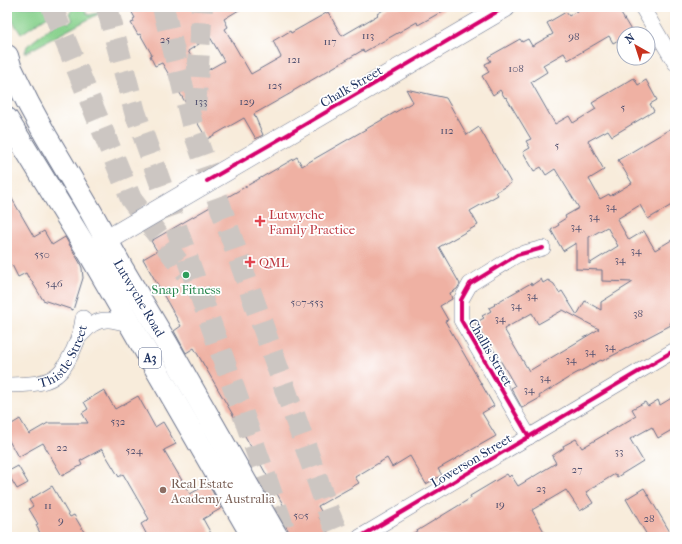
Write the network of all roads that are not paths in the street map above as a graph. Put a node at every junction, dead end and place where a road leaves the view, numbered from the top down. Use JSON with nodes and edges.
{"nodes":[{"id":1,"x":505,"y":7,"type":"edge"},
{"id":2,"x":642,"y":7,"type":"edge"},
{"id":3,"x":7,"y":56,"type":"edge"},
{"id":4,"x":675,"y":63,"type":"edge"},
{"id":5,"x":7,"y":119,"type":"edge"},
{"id":6,"x":107,"y":241,"type":"junction"},
{"id":7,"x":543,"y":248,"type":"dead end"},
{"id":8,"x":88,"y":251,"type":"junction"},
{"id":9,"x":83,"y":318,"type":"dead end"},
{"id":10,"x":131,"y":325,"type":"junction"},
{"id":11,"x":78,"y":337,"type":"junction"},
{"id":12,"x":675,"y":350,"type":"edge"},
{"id":13,"x":7,"y":385,"type":"edge"},
{"id":14,"x":529,"y":437,"type":"junction"},
{"id":15,"x":254,"y":537,"type":"edge"},
{"id":16,"x":277,"y":537,"type":"edge"},
{"id":17,"x":360,"y":537,"type":"edge"}],
"edges":[{"from":1,"to":6,"type":"street","name":"Chalk Street"},
{"from":2,"to":4,"type":"street"},
{"from":3,"to":6,"type":"highway","name":"Lutwyche Road","number":"A3"},
{"from":5,"to":8,"type":"highway","name":"Lutwyche Road","number":"A3"},
{"from":6,"to":8,"type":"street","name":"Chalk Street"},
{"from":6,"to":16,"type":"highway","name":"Lutwyche Road","number":"A3"},
{"from":7,"to":14,"type":"street","name":"Challis Street"},
{"from":8,"to":10,"type":"highway","name":"Lutwyche Road","number":"A3"},
{"from":9,"to":11,"type":"street","name":"Thistle Street"},
{"from":10,"to":11,"type":"street"},
{"from":10,"to":15,"type":"highway","name":"Lutwyche Road","number":"A3"},
{"from":11,"to":13,"type":"street","name":"Thistle Street"},
{"from":12,"to":14,"type":"street","name":"Lowerson Street"},
{"from":14,"to":17,"type":"street","name":"Lowerson Street"}]}
